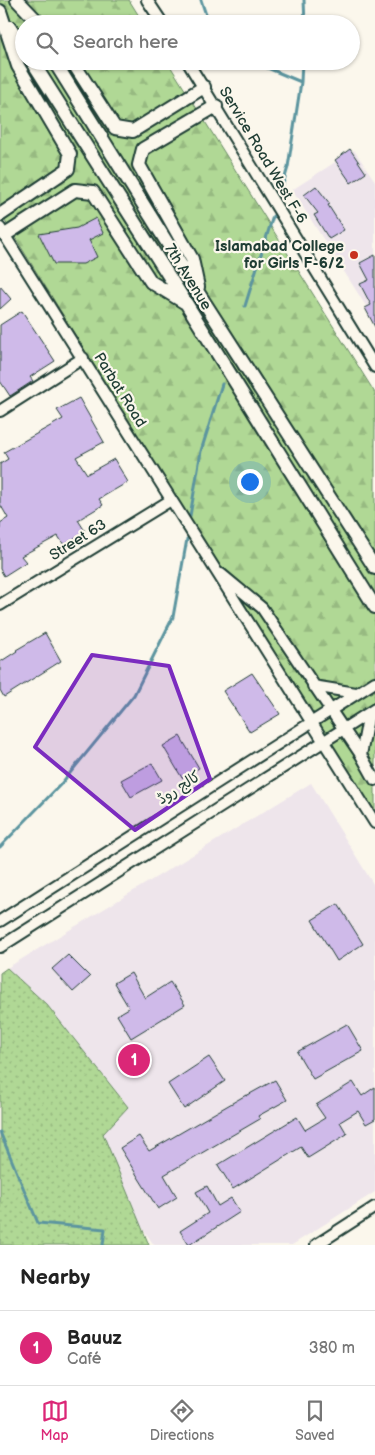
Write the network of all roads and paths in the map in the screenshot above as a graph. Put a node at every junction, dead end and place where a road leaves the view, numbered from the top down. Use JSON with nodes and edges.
{"nodes":[{"id":1,"x":16,"y":0,"type":"edge"},
{"id":2,"x":147,"y":0,"type":"edge"},
{"id":3,"x":0,"y":11,"type":"edge"},
{"id":4,"x":25,"y":15,"type":"edge"},
{"id":5,"x":31,"y":15,"type":"edge"},
{"id":6,"x":157,"y":15,"type":"edge"},
{"id":7,"x":15,"y":34,"type":"edge"},
{"id":8,"x":15,"y":57,"type":"edge"},
{"id":9,"x":20,"y":70,"type":"edge"},
{"id":10,"x":38,"y":70,"type":"edge"},
{"id":11,"x":60,"y":70,"type":"edge"},
{"id":12,"x":78,"y":70,"type":"edge"},
{"id":13,"x":193,"y":70,"type":"edge"},
{"id":14,"x":204,"y":87,"type":"junction"},
{"id":15,"x":216,"y":106,"type":"junction"},
{"id":16,"x":0,"y":215,"type":"edge"},
{"id":17,"x":2,"y":232,"type":"edge"},
{"id":18,"x":199,"y":294,"type":"junction"},
{"id":19,"x":186,"y":303,"type":"junction"},
{"id":20,"x":82,"y":358,"type":"junction"},
{"id":21,"x":375,"y":367,"type":"edge"},
{"id":22,"x":0,"y":411,"type":"edge"},
{"id":23,"x":171,"y":500,"type":"junction"},
{"id":24,"x":375,"y":568,"type":"edge"},
{"id":25,"x":214,"y":569,"type":"junction"},
{"id":26,"x":0,"y":605,"type":"edge"},
{"id":27,"x":375,"y":607,"type":"edge"},
{"id":28,"x":375,"y":682,"type":"edge"},
{"id":29,"x":313,"y":686,"type":"junction"},
{"id":30,"x":356,"y":693,"type":"junction"},
{"id":31,"x":330,"y":710,"type":"junction"},
{"id":32,"x":372,"y":711,"type":"edge"},
{"id":33,"x":310,"y":722,"type":"junction"},
{"id":34,"x":343,"y":729,"type":"junction"},
{"id":35,"x":324,"y":742,"type":"junction"},
{"id":36,"x":361,"y":755,"type":"junction"},
{"id":37,"x":375,"y":780,"type":"edge"},
{"id":38,"x":375,"y":823,"type":"edge"},
{"id":39,"x":0,"y":920,"type":"edge"},
{"id":40,"x":0,"y":947,"type":"edge"},
{"id":41,"x":375,"y":1207,"type":"edge"},
{"id":42,"x":316,"y":1245,"type":"edge"}],
"edges":[{"from":1,"to":4,"type":"main road"},
{"from":1,"to":5,"type":"main road"},
{"from":2,"to":6,"type":"street"},
{"from":3,"to":7,"type":"main road"},
{"from":3,"to":8,"type":"main road"},
{"from":9,"to":16,"type":"main road"},
{"from":10,"to":19,"type":"main road","name":"7th Avenue"},
{"from":11,"to":18,"type":"main road","name":"7th Avenue"},
{"from":12,"to":14,"type":"main road"},
{"from":13,"to":14,"type":"street","name":"Service Road West F-6"},
{"from":14,"to":15,"type":"street","name":"Service Road West F-6"},
{"from":15,"to":18,"type":"main road"},
{"from":15,"to":21,"type":"street","name":"Service Road West F-6"},
{"from":17,"to":19,"type":"main road"},
{"from":17,"to":20,"type":"street","name":"Parbat Road"},
{"from":18,"to":24,"type":"main road","name":"7th Avenue"},
{"from":19,"to":27,"type":"main road","name":"7th Avenue"},
{"from":20,"to":22,"type":"street"},
{"from":20,"to":23,"type":"street","name":"Parbat Road"},
{"from":23,"to":25,"type":"street","name":"Parbat Road"},
{"from":23,"to":26,"type":"street","name":"Street 63"},
{"from":25,"to":29,"type":"street","name":"Parbat Road"},
{"from":25,"to":33,"type":"street","name":"Parbat Road"},
{"from":28,"to":30,"type":"street","name":"کالج روڈ"},
{"from":29,"to":30,"type":"street"},
{"from":29,"to":31,"type":"street","name":"Parbat Road"},
{"from":30,"to":31,"type":"street","name":"کالج روڈ"},
{"from":31,"to":33,"type":"street","name":"کالج روڈ"},
{"from":31,"to":34,"type":"street","name":"Parbat Road"},
{"from":32,"to":34,"type":"street"},
{"from":32,"to":36,"type":"street"},
{"from":33,"to":35,"type":"street","name":"Parbat Road"},
{"from":33,"to":39,"type":"street","name":"کالج روڈ"},
{"from":34,"to":35,"type":"street"},
{"from":34,"to":36,"type":"street","name":"Parbat Road"},
{"from":35,"to":38,"type":"street","name":"Parbat Road"},
{"from":35,"to":40,"type":"street"},
{"from":36,"to":37,"type":"street","name":"Parbat Road"},
{"from":41,"to":42,"type":"street"}]}
